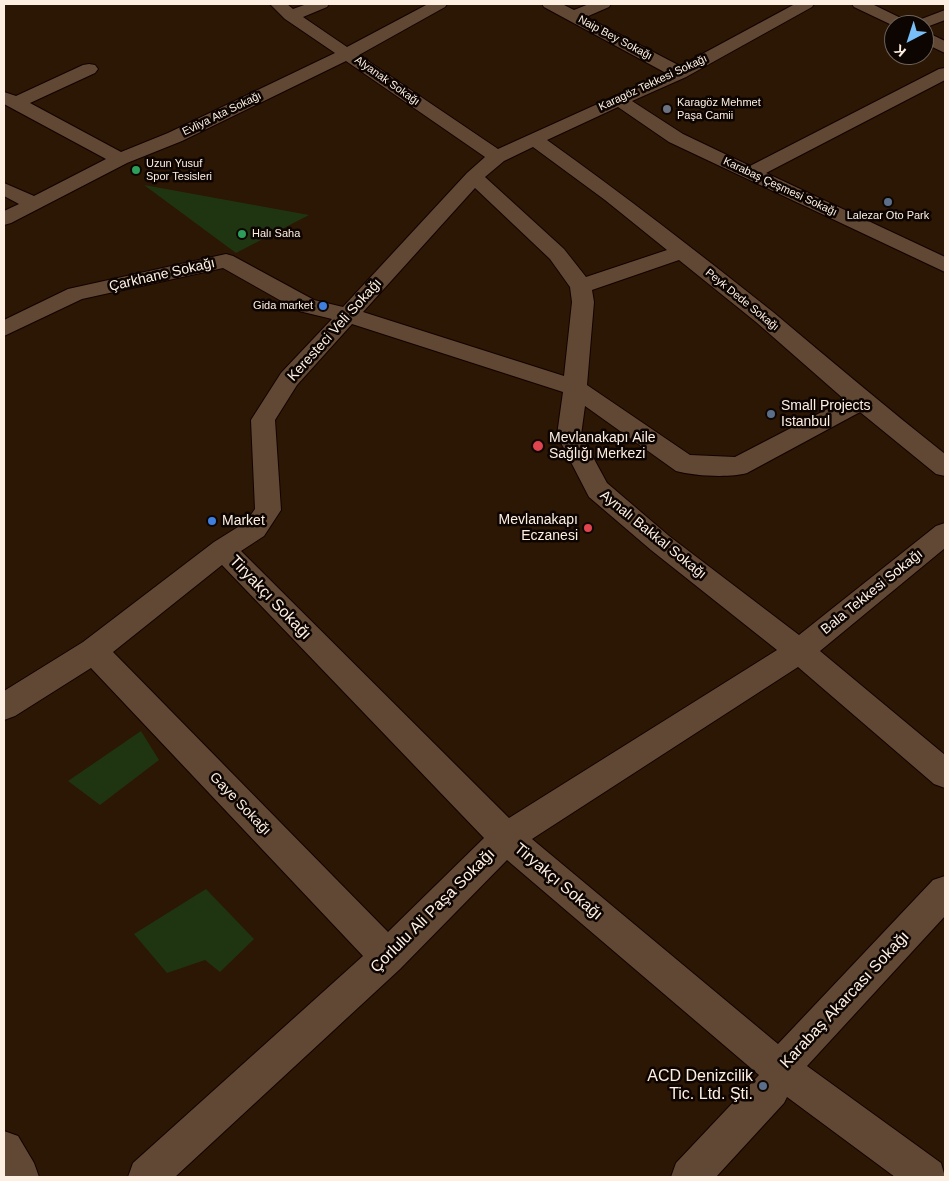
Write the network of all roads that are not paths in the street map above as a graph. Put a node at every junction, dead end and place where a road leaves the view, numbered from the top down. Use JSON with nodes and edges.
{"nodes":[{"id":1,"x":278,"y":4,"type":"edge"},
{"id":2,"x":322,"y":4,"type":"edge"},
{"id":3,"x":439,"y":4,"type":"edge"},
{"id":4,"x":550,"y":4,"type":"edge"},
{"id":5,"x":603,"y":4,"type":"edge"},
{"id":6,"x":806,"y":4,"type":"edge"},
{"id":7,"x":860,"y":4,"type":"edge"},
{"id":8,"x":884,"y":15,"type":"edge"},
{"id":9,"x":291,"y":16,"type":"junction"},
{"id":10,"x":573,"y":16,"type":"junction"},
{"id":11,"x":934,"y":42,"type":"edge"},
{"id":12,"x":945,"y":48,"type":"edge"},
{"id":13,"x":347,"y":54,"type":"junction"},
{"id":14,"x":89,"y":69,"type":"dead end"},
{"id":15,"x":680,"y":73,"type":"junction"},
{"id":16,"x":945,"y":73,"type":"edge"},
{"id":17,"x":10,"y":100,"type":"edge"},
{"id":18,"x":619,"y":100,"type":"junction"},
{"id":19,"x":534,"y":139,"type":"junction"},
{"id":20,"x":497,"y":158,"type":"junction"},
{"id":21,"x":120,"y":159,"type":"junction"},
{"id":22,"x":751,"y":173,"type":"junction"},
{"id":23,"x":474,"y":177,"type":"junction"},
{"id":24,"x":4,"y":189,"type":"edge"},
{"id":25,"x":33,"y":203,"type":"junction"},
{"id":26,"x":4,"y":219,"type":"edge"},
{"id":27,"x":681,"y":252,"type":"junction"},
{"id":28,"x":945,"y":265,"type":"edge"},
{"id":29,"x":581,"y":286,"type":"junction"},
{"id":30,"x":348,"y":315,"type":"junction"},
{"id":31,"x":4,"y":329,"type":"edge"},
{"id":32,"x":575,"y":388,"type":"junction"},
{"id":33,"x":862,"y":401,"type":"junction"},
{"id":34,"x":945,"y":467,"type":"edge"},
{"id":35,"x":945,"y":533,"type":"edge"},
{"id":36,"x":223,"y":549,"type":"junction"},
{"id":37,"x":93,"y":651,"type":"junction"},
{"id":38,"x":799,"y":651,"type":"junction"},
{"id":39,"x":4,"y":707,"type":"edge"},
{"id":40,"x":945,"y":774,"type":"edge"},
{"id":41,"x":506,"y":838,"type":"junction"},
{"id":42,"x":945,"y":892,"type":"edge"},
{"id":43,"x":388,"y":957,"type":"junction"},
{"id":44,"x":780,"y":1068,"type":"junction"},
{"id":45,"x":4,"y":1150,"type":"edge"},
{"id":46,"x":20,"y":1177,"type":"edge"},
{"id":47,"x":147,"y":1177,"type":"edge"},
{"id":48,"x":690,"y":1177,"type":"edge"},
{"id":49,"x":927,"y":1177,"type":"edge"}],
"edges":[{"from":1,"to":9,"type":"street","name":"Alyanak Sokağı"},
{"from":2,"to":9,"type":"street"},
{"from":3,"to":13,"type":"street","name":"Evliya Ata Sokağı"},
{"from":4,"to":10,"type":"street","name":"Naip Bey Sokağı"},
{"from":5,"to":10,"type":"street"},
{"from":6,"to":15,"type":"street","name":"Karagöz Tekkesi Sokağı"},
{"from":7,"to":8,"type":"street"},
{"from":9,"to":13,"type":"street","name":"Alyanak Sokağı"},
{"from":10,"to":15,"type":"street","name":"Naip Bey Sokağı"},
{"from":11,"to":12,"type":"street"},
{"from":13,"to":20,"type":"street","name":"Alyanak Sokağı"},
{"from":13,"to":21,"type":"street","name":"Evliya Ata Sokağı"},
{"from":14,"to":17,"type":"street"},
{"from":15,"to":18,"type":"street","name":"Karagöz Tekkesi Sokağı"},
{"from":16,"to":22,"type":"street"},
{"from":17,"to":21,"type":"street"},
{"from":18,"to":19,"type":"street","name":"Karagöz Tekkesi Sokağı"},
{"from":18,"to":22,"type":"street","name":"Karabaş Çeşmesi Sokağı"},
{"from":19,"to":20,"type":"street","name":"Karagöz Tekkesi Sokağı"},
{"from":19,"to":27,"type":"street","name":"Peyk Dede Sokağı"},
{"from":20,"to":23,"type":"street","name":"Keresteci Veli Sokağı"},
{"from":21,"to":25,"type":"street","name":"Evliya Ata Sokağı"},
{"from":22,"to":28,"type":"street","name":"Karabaş Çeşmesi Sokağı"},
{"from":23,"to":29,"type":"street"},
{"from":23,"to":30,"type":"street","name":"Keresteci Veli Sokağı"},
{"from":24,"to":25,"type":"street"},
{"from":25,"to":26,"type":"street","name":"Evliya Ata Sokağı"},
{"from":27,"to":29,"type":"street"},
{"from":27,"to":33,"type":"street","name":"Peyk Dede Sokağı"},
{"from":29,"to":32,"type":"street","name":"Aynalı Bakkal Sokağı"},
{"from":30,"to":31,"type":"street","name":"Çarkhane Sokağı"},
{"from":30,"to":32,"type":"street","name":"Çarkhane Sokağı"},
{"from":30,"to":36,"type":"street","name":"Keresteci Veli Sokağı"},
{"from":32,"to":33,"type":"street","name":"Çarkhane Sokağı"},
{"from":32,"to":38,"type":"street","name":"Aynalı Bakkal Sokağı"},
{"from":33,"to":34,"type":"street","name":"Peyk Dede Sokağı"},
{"from":35,"to":38,"type":"street","name":"Bala Tekkesi Sokağı"},
{"from":36,"to":37,"type":"street","name":"Keresteci Veli Sokağı"},
{"from":36,"to":41,"type":"street","name":"Tiryakçı Sokağı"},
{"from":37,"to":39,"type":"street","name":"Keresteci Veli Sokağı"},
{"from":37,"to":43,"type":"street","name":"Gaye Sokağı"},
{"from":38,"to":40,"type":"street","name":"Aynalı Bakkal Sokağı"},
{"from":38,"to":41,"type":"street","name":"Çorlulu Ali Paşa Sokağı"},
{"from":41,"to":43,"type":"street","name":"Çorlulu Ali Paşa Sokağı"},
{"from":41,"to":44,"type":"street","name":"Tiryakçı Sokağı"},
{"from":42,"to":44,"type":"street","name":"Karabaş Akarcası Sokağı"},
{"from":43,"to":47,"type":"street","name":"Çorlulu Ali Paşa Sokağı"},
{"from":44,"to":48,"type":"street","name":"Karabaş Akarcası Sokağı"},
{"from":44,"to":49,"type":"street","name":"Tiryakçı Sokağı"},
{"from":45,"to":46,"type":"street"}]}
